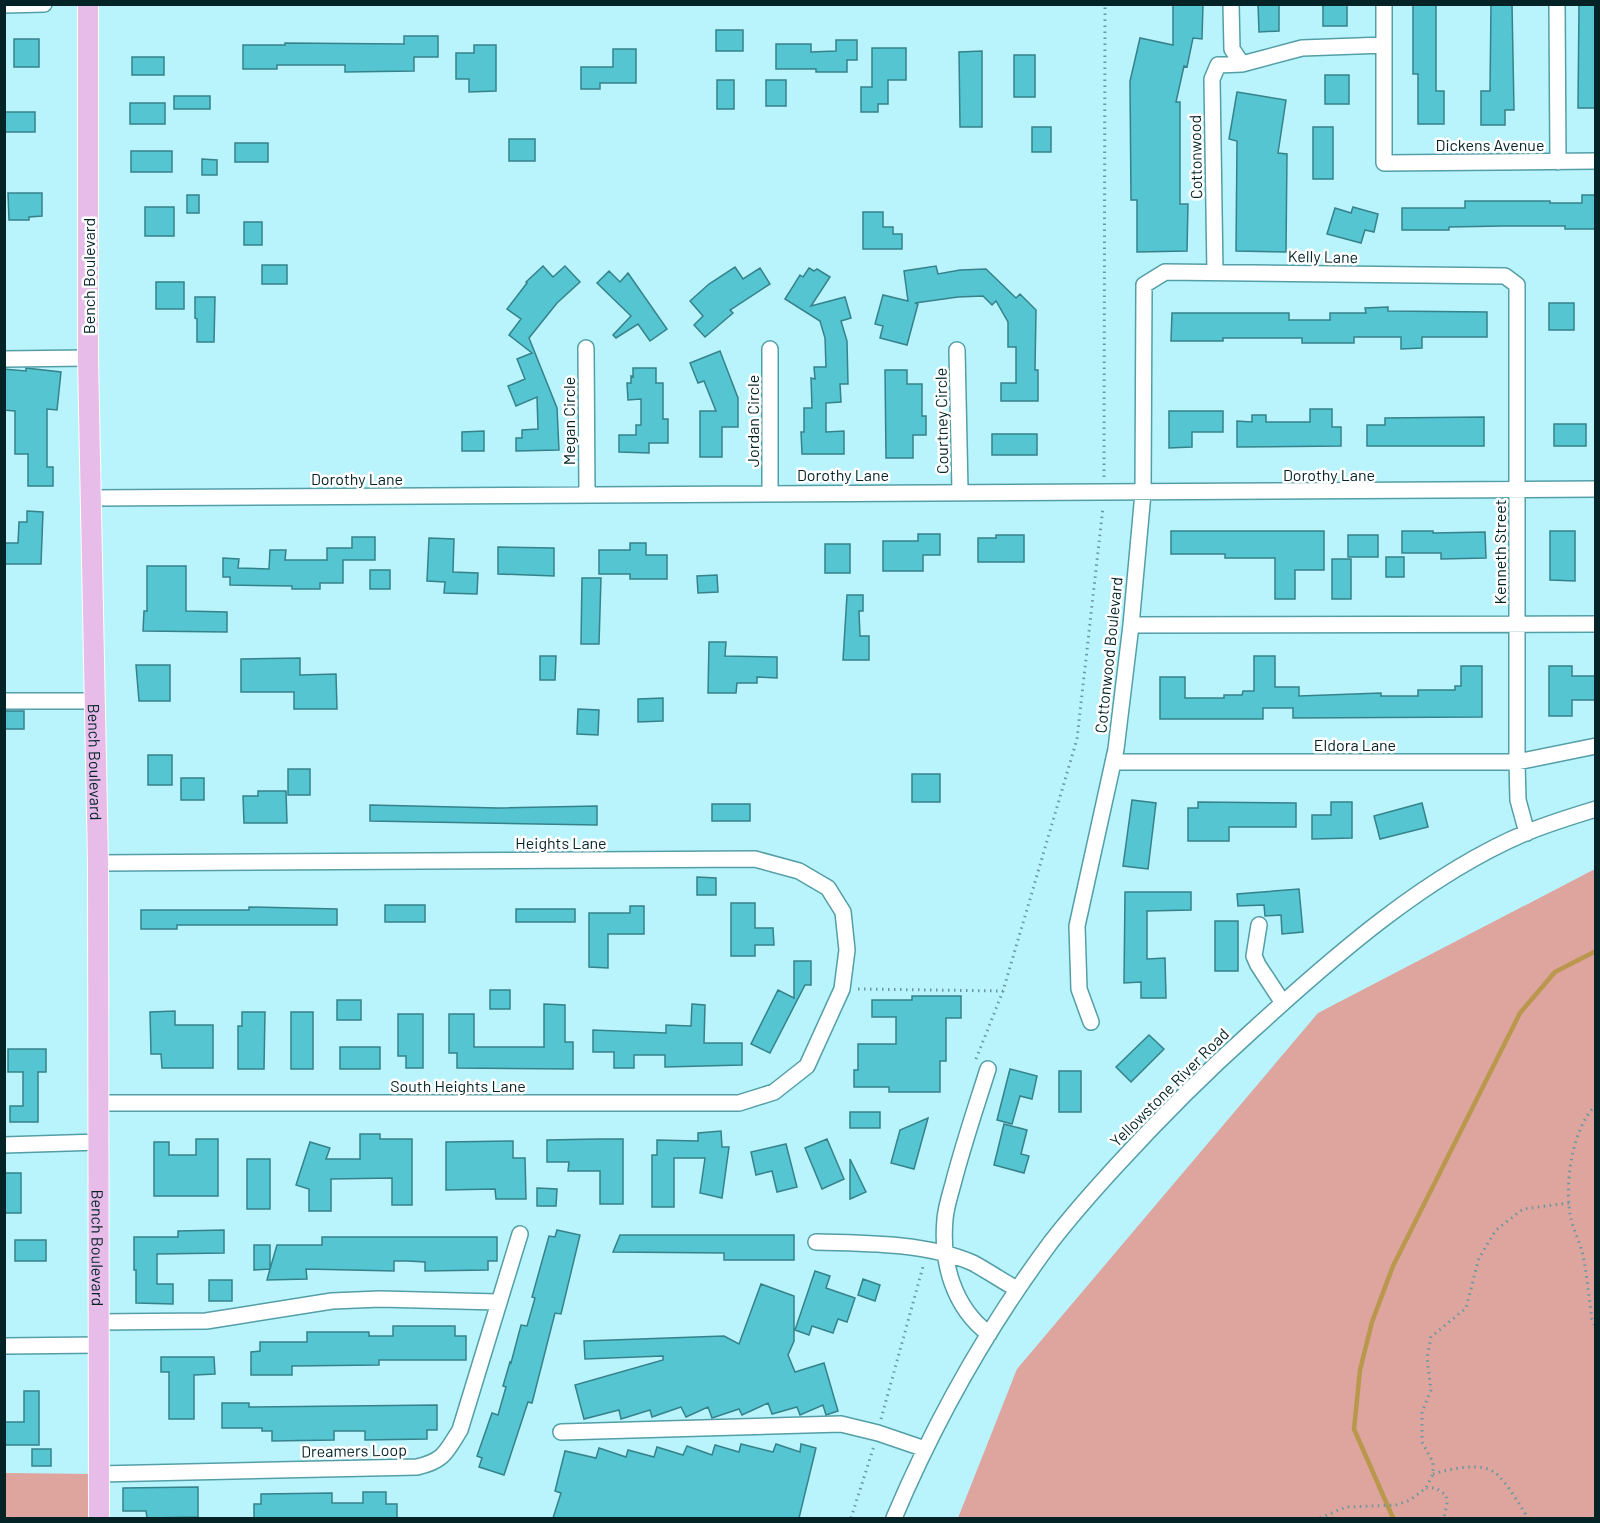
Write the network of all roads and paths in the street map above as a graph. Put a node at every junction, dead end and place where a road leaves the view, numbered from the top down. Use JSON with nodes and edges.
{"nodes":[{"id":1,"x":44,"y":4,"type":"edge"},
{"id":2,"x":88,"y":4,"type":"edge"},
{"id":3,"x":1105,"y":4,"type":"edge"},
{"id":4,"x":1231,"y":4,"type":"edge"},
{"id":5,"x":1384,"y":4,"type":"edge"},
{"id":6,"x":1557,"y":4,"type":"edge"},
{"id":7,"x":4,"y":5,"type":"edge"},
{"id":8,"x":1384,"y":45,"type":"junction"},
{"id":9,"x":1242,"y":64,"type":"junction"},
{"id":10,"x":1596,"y":161,"type":"edge"},
{"id":11,"x":1558,"y":162,"type":"junction"},
{"id":12,"x":1215,"y":273,"type":"junction"},
{"id":13,"x":1505,"y":276,"type":"joint"},
{"id":14,"x":1144,"y":285,"type":"joint"},
{"id":15,"x":586,"y":348,"type":"dead end"},
{"id":16,"x":770,"y":349,"type":"dead end"},
{"id":17,"x":957,"y":350,"type":"dead end"},
{"id":18,"x":88,"y":358,"type":"junction"},
{"id":19,"x":4,"y":359,"type":"edge"},
{"id":20,"x":1596,"y":489,"type":"edge"},
{"id":21,"x":1518,"y":490,"type":"junction"},
{"id":22,"x":960,"y":491,"type":"junction"},
{"id":23,"x":770,"y":493,"type":"junction"},
{"id":24,"x":1104,"y":493,"type":"junction"},
{"id":25,"x":1143,"y":493,"type":"junction"},
{"id":26,"x":587,"y":494,"type":"junction"},
{"id":27,"x":91,"y":498,"type":"junction"},
{"id":28,"x":1517,"y":624,"type":"junction"},
{"id":29,"x":1596,"y":624,"type":"edge"},
{"id":30,"x":1131,"y":625,"type":"junction"},
{"id":31,"x":4,"y":701,"type":"edge"},
{"id":32,"x":96,"y":701,"type":"junction"},
{"id":33,"x":1596,"y":746,"type":"edge"},
{"id":34,"x":1113,"y":762,"type":"junction"},
{"id":35,"x":1517,"y":762,"type":"junction"},
{"id":36,"x":1596,"y":808,"type":"edge"},
{"id":37,"x":1527,"y":833,"type":"junction"},
{"id":38,"x":98,"y":863,"type":"junction"},
{"id":39,"x":1259,"y":925,"type":"dead end"},
{"id":40,"x":842,"y":989,"type":"junction"},
{"id":41,"x":1003,"y":991,"type":"junction"},
{"id":42,"x":1283,"y":1002,"type":"junction"},
{"id":43,"x":1091,"y":1022,"type":"dead end"},
{"id":44,"x":807,"y":1066,"type":"joint"},
{"id":45,"x":981,"y":1068,"type":"joint"},
{"id":46,"x":99,"y":1103,"type":"junction"},
{"id":47,"x":1596,"y":1105,"type":"edge"},
{"id":48,"x":99,"y":1142,"type":"junction"},
{"id":49,"x":4,"y":1145,"type":"edge"},
{"id":50,"x":1569,"y":1203,"type":"junction"},
{"id":51,"x":520,"y":1234,"type":"dead end"},
{"id":52,"x":816,"y":1242,"type":"dead end"},
{"id":53,"x":927,"y":1251,"type":"junction"},
{"id":54,"x":945,"y":1254,"type":"junction"},
{"id":55,"x":1017,"y":1289,"type":"junction"},
{"id":56,"x":498,"y":1302,"type":"junction"},
{"id":57,"x":99,"y":1322,"type":"junction"},
{"id":58,"x":1596,"y":1328,"type":"edge"},
{"id":59,"x":989,"y":1334,"type":"junction"},
{"id":60,"x":99,"y":1345,"type":"junction"},
{"id":61,"x":4,"y":1346,"type":"edge"},
{"id":62,"x":561,"y":1432,"type":"dead end"},
{"id":63,"x":878,"y":1433,"type":"junction"},
{"id":64,"x":926,"y":1449,"type":"junction"},
{"id":65,"x":99,"y":1474,"type":"junction"},
{"id":66,"x":1433,"y":1474,"type":"junction"},
{"id":67,"x":1426,"y":1488,"type":"junction"},
{"id":68,"x":99,"y":1518,"type":"edge"},
{"id":69,"x":851,"y":1518,"type":"edge"},
{"id":70,"x":894,"y":1518,"type":"edge"},
{"id":71,"x":1320,"y":1518,"type":"edge"},
{"id":72,"x":1444,"y":1518,"type":"edge"},
{"id":73,"x":1528,"y":1518,"type":"edge"}],
"edges":[{"from":1,"to":7,"type":"street"},
{"from":2,"to":18,"type":"main road","name":"Bench Boulevard"},
{"from":3,"to":24,"type":"path"},
{"from":4,"to":9,"type":"street"},
{"from":5,"to":8,"type":"street"},
{"from":6,"to":11,"type":"street"},
{"from":8,"to":9,"type":"street","name":"Cottonwood"},
{"from":8,"to":11,"type":"street","name":"Dickens Avenue"},
{"from":9,"to":12,"type":"street","name":"Cottonwood"},
{"from":10,"to":11,"type":"street","name":"Dickens Avenue"},
{"from":12,"to":13,"type":"street","name":"Kelly Lane"},
{"from":12,"to":14,"type":"street","name":"Kelly Lane"},
{"from":13,"to":21,"type":"street","name":"Kenneth Street"},
{"from":14,"to":25,"type":"street","name":"Cottonwood Boulevard"},
{"from":15,"to":26,"type":"street","name":"Megan Circle"},
{"from":16,"to":23,"type":"street","name":"Jordan Circle"},
{"from":17,"to":22,"type":"street","name":"Courtney Circle"},
{"from":18,"to":19,"type":"street"},
{"from":18,"to":27,"type":"main road","name":"Bench Boulevard"},
{"from":20,"to":21,"type":"street","name":"Dorothy Lane"},
{"from":21,"to":25,"type":"street","name":"Dorothy Lane"},
{"from":21,"to":28,"type":"street","name":"Kenneth Street"},
{"from":22,"to":23,"type":"street","name":"Dorothy Lane"},
{"from":22,"to":24,"type":"street","name":"Dorothy Lane"},
{"from":23,"to":26,"type":"street","name":"Dorothy Lane"},
{"from":24,"to":25,"type":"street","name":"Dorothy Lane"},
{"from":24,"to":41,"type":"path"},
{"from":25,"to":30,"type":"street","name":"Cottonwood Boulevard"},
{"from":26,"to":27,"type":"street","name":"Dorothy Lane"},
{"from":27,"to":32,"type":"main road","name":"Bench Boulevard"},
{"from":28,"to":29,"type":"street"},
{"from":28,"to":30,"type":"street"},
{"from":28,"to":35,"type":"street","name":"Kenneth Street"},
{"from":30,"to":34,"type":"street","name":"Cottonwood Boulevard"},
{"from":31,"to":32,"type":"street"},
{"from":32,"to":38,"type":"main road","name":"Bench Boulevard"},
{"from":33,"to":35,"type":"street","name":"Eldora Lane"},
{"from":34,"to":35,"type":"street","name":"Eldora Lane"},
{"from":34,"to":43,"type":"street","name":"Cottonwood Boulevard"},
{"from":35,"to":37,"type":"street","name":"Kenneth Street"},
{"from":36,"to":37,"type":"street","name":"Yellowstone River Road"},
{"from":37,"to":42,"type":"street","name":"Yellowstone River Road"},
{"from":38,"to":40,"type":"street","name":"Heights Lane"},
{"from":38,"to":46,"type":"main road","name":"Bench Boulevard"},
{"from":39,"to":42,"type":"street"},
{"from":40,"to":41,"type":"path"},
{"from":40,"to":44,"type":"street","name":"Heights Lane"},
{"from":41,"to":45,"type":"path"},
{"from":42,"to":55,"type":"street","name":"Yellowstone River Road"},
{"from":44,"to":46,"type":"street","name":"South Heights Lane"},
{"from":45,"to":54,"type":"street"},
{"from":46,"to":48,"type":"main road","name":"Bench Boulevard"},
{"from":47,"to":50,"type":"path"},
{"from":48,"to":49,"type":"street"},
{"from":48,"to":57,"type":"main road","name":"Bench Boulevard"},
{"from":50,"to":58,"type":"path"},
{"from":50,"to":66,"type":"path"},
{"from":51,"to":56,"type":"street","name":"Dreamers Loop"},
{"from":52,"to":53,"type":"street"},
{"from":53,"to":54,"type":"street"},
{"from":53,"to":63,"type":"path"},
{"from":54,"to":55,"type":"street"},
{"from":54,"to":59,"type":"street"},
{"from":55,"to":59,"type":"street","name":"Yellowstone River Road"},
{"from":56,"to":57,"type":"street"},
{"from":56,"to":65,"type":"street","name":"Dreamers Loop"},
{"from":57,"to":60,"type":"main road","name":"Bench Boulevard"},
{"from":59,"to":64,"type":"street","name":"Yellowstone River Road"},
{"from":60,"to":61,"type":"street"},
{"from":60,"to":65,"type":"main road","name":"Bench Boulevard"},
{"from":62,"to":63,"type":"street"},
{"from":63,"to":64,"type":"street"},
{"from":63,"to":69,"type":"path"},
{"from":64,"to":70,"type":"street","name":"Yellowstone River Road"},
{"from":65,"to":68,"type":"main road","name":"Bench Boulevard"},
{"from":66,"to":67,"type":"path"},
{"from":66,"to":73,"type":"path"},
{"from":67,"to":71,"type":"path"},
{"from":67,"to":72,"type":"path"}]}
